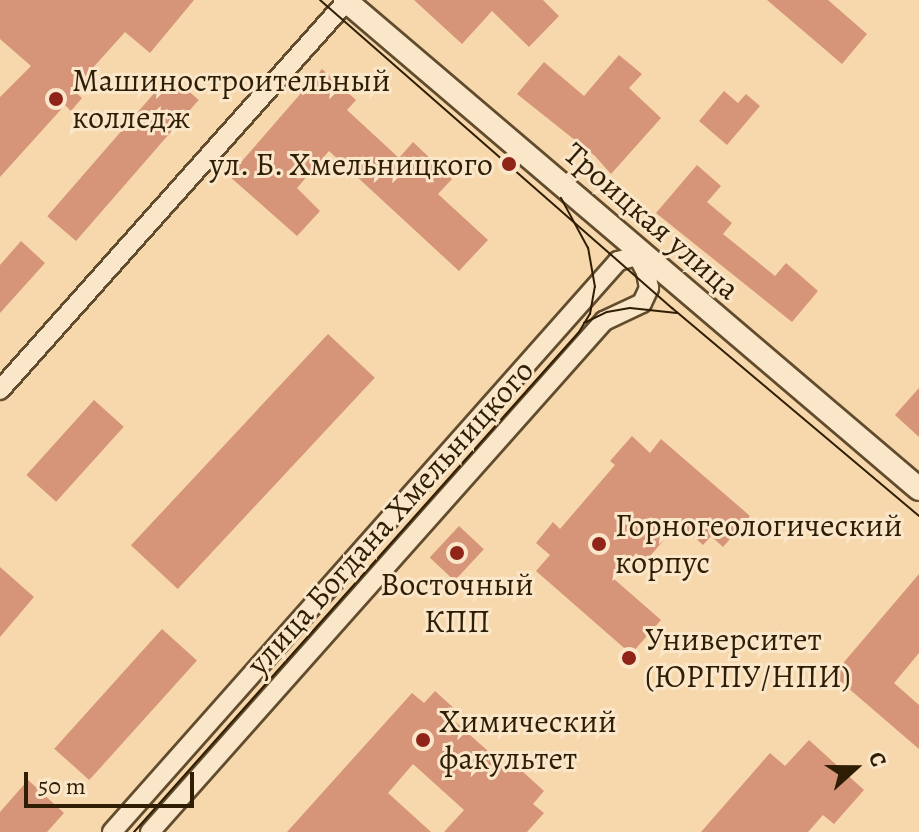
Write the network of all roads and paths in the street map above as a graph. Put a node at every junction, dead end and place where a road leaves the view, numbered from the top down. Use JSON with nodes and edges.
{"nodes":[{"id":1,"x":346,"y":0,"type":"edge"},
{"id":2,"x":628,"y":254,"type":"junction"},
{"id":3,"x":0,"y":390,"type":"edge"},
{"id":4,"x":919,"y":489,"type":"edge"},
{"id":5,"x":112,"y":832,"type":"edge"},
{"id":6,"x":150,"y":832,"type":"edge"}],
"edges":[{"from":1,"to":2,"type":"street","name":"Троицкая улица"},
{"from":1,"to":3,"type":"street"},
{"from":2,"to":4,"type":"street","name":"Троицкая улица"},
{"from":2,"to":5,"type":"street","name":"улица Богдана Хмельницкого"},
{"from":2,"to":6,"type":"street","name":"улица Богдана Хмельницкого"}]}
